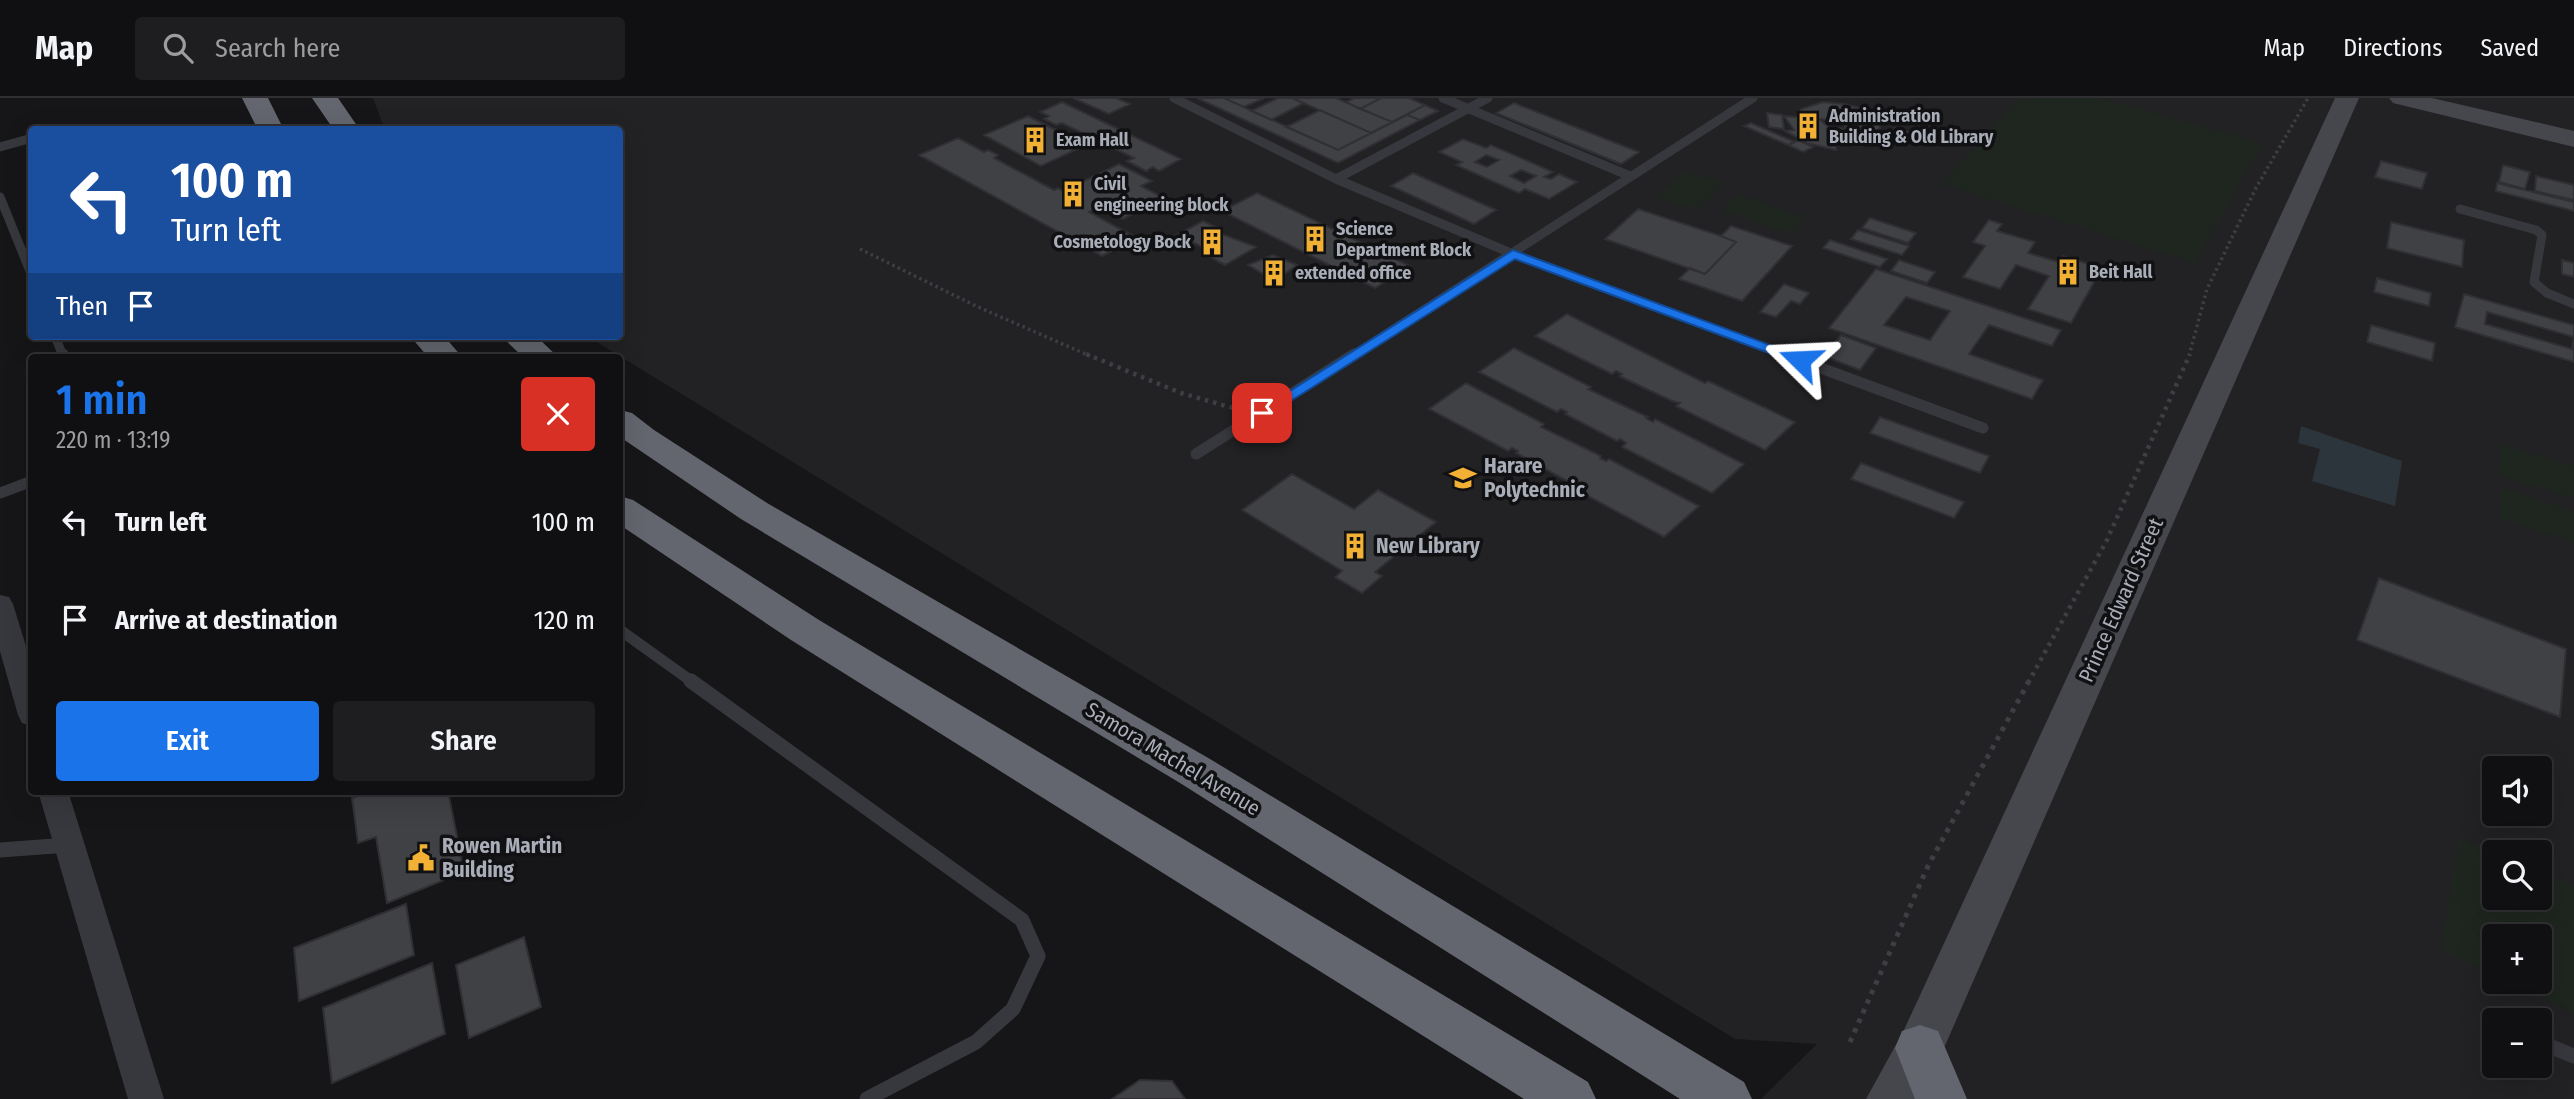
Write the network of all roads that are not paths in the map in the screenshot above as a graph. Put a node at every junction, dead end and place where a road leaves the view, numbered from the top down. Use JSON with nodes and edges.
{"nodes":[{"id":1,"x":255,"y":98,"type":"edge"},
{"id":2,"x":325,"y":98,"type":"edge"},
{"id":3,"x":1174,"y":98,"type":"edge"},
{"id":4,"x":1443,"y":98,"type":"edge"},
{"id":5,"x":1488,"y":98,"type":"edge"},
{"id":6,"x":1753,"y":98,"type":"edge"},
{"id":7,"x":2347,"y":98,"type":"edge"},
{"id":8,"x":2401,"y":98,"type":"edge"},
{"id":9,"x":1468,"y":108,"type":"junction"},
{"id":10,"x":269,"y":126,"type":"edge"},
{"id":11,"x":344,"y":126,"type":"edge"},
{"id":12,"x":28,"y":139,"type":"edge"},
{"id":13,"x":2574,"y":139,"type":"edge"},
{"id":14,"x":0,"y":147,"type":"edge"},
{"id":15,"x":1629,"y":176,"type":"junction"},
{"id":16,"x":1336,"y":179,"type":"junction"},
{"id":17,"x":0,"y":197,"type":"edge"},
{"id":18,"x":2460,"y":209,"type":"dead end"},
{"id":19,"x":1513,"y":254,"type":"junction"},
{"id":20,"x":28,"y":266,"type":"edge"},
{"id":21,"x":2574,"y":304,"type":"edge"},
{"id":22,"x":430,"y":340,"type":"edge"},
{"id":23,"x":522,"y":340,"type":"edge"},
{"id":24,"x":443,"y":354,"type":"edge"},
{"id":25,"x":538,"y":354,"type":"edge"},
{"id":26,"x":623,"y":422,"type":"edge"},
{"id":27,"x":1983,"y":428,"type":"dead end"},
{"id":28,"x":1196,"y":454,"type":"dead end"},
{"id":29,"x":28,"y":483,"type":"edge"},
{"id":30,"x":0,"y":494,"type":"edge"},
{"id":31,"x":623,"y":510,"type":"edge"},
{"id":32,"x":0,"y":604,"type":"edge"},
{"id":33,"x":623,"y":632,"type":"edge"},
{"id":34,"x":28,"y":701,"type":"edge"},
{"id":35,"x":54,"y":795,"type":"edge"},
{"id":36,"x":68,"y":845,"type":"junction"},
{"id":37,"x":0,"y":850,"type":"edge"},
{"id":38,"x":2552,"y":1047,"type":"edge"},
{"id":39,"x":1920,"y":1048,"type":"junction"},
{"id":40,"x":2574,"y":1056,"type":"edge"},
{"id":41,"x":1535,"y":1085,"type":"edge"},
{"id":42,"x":146,"y":1099,"type":"edge"},
{"id":43,"x":867,"y":1099,"type":"edge"},
{"id":44,"x":1570,"y":1099,"type":"edge"},
{"id":45,"x":1726,"y":1099,"type":"edge"},
{"id":46,"x":1891,"y":1099,"type":"edge"},
{"id":47,"x":1941,"y":1099,"type":"edge"}],
"edges":[{"from":1,"to":10,"type":"highway"},
{"from":2,"to":11,"type":"highway"},
{"from":3,"to":16,"type":"lane"},
{"from":4,"to":9,"type":"lane"},
{"from":5,"to":9,"type":"lane"},
{"from":6,"to":15,"type":"lane"},
{"from":7,"to":39,"type":"main road","name":"Prince Edward Street"},
{"from":8,"to":13,"type":"main road"},
{"from":9,"to":15,"type":"lane"},
{"from":9,"to":16,"type":"lane"},
{"from":12,"to":14,"type":"lane"},
{"from":15,"to":19,"type":"lane"},
{"from":16,"to":19,"type":"lane"},
{"from":17,"to":20,"type":"lane"},
{"from":18,"to":21,"type":"lane"},
{"from":19,"to":27,"type":"lane"},
{"from":19,"to":28,"type":"lane"},
{"from":22,"to":24,"type":"highway"},
{"from":23,"to":25,"type":"highway"},
{"from":26,"to":45,"type":"highway","name":"Samora Machel Avenue"},
{"from":29,"to":30,"type":"lane"},
{"from":31,"to":41,"type":"highway"},
{"from":32,"to":34,"type":"street"},
{"from":33,"to":43,"type":"lane"},
{"from":35,"to":36,"type":"street"},
{"from":36,"to":37,"type":"lane"},
{"from":36,"to":42,"type":"street"},
{"from":38,"to":40,"type":"lane"},
{"from":39,"to":46,"type":"main road","name":"Prince Edward Street"},
{"from":39,"to":47,"type":"highway"},
{"from":41,"to":44,"type":"highway"}]}
